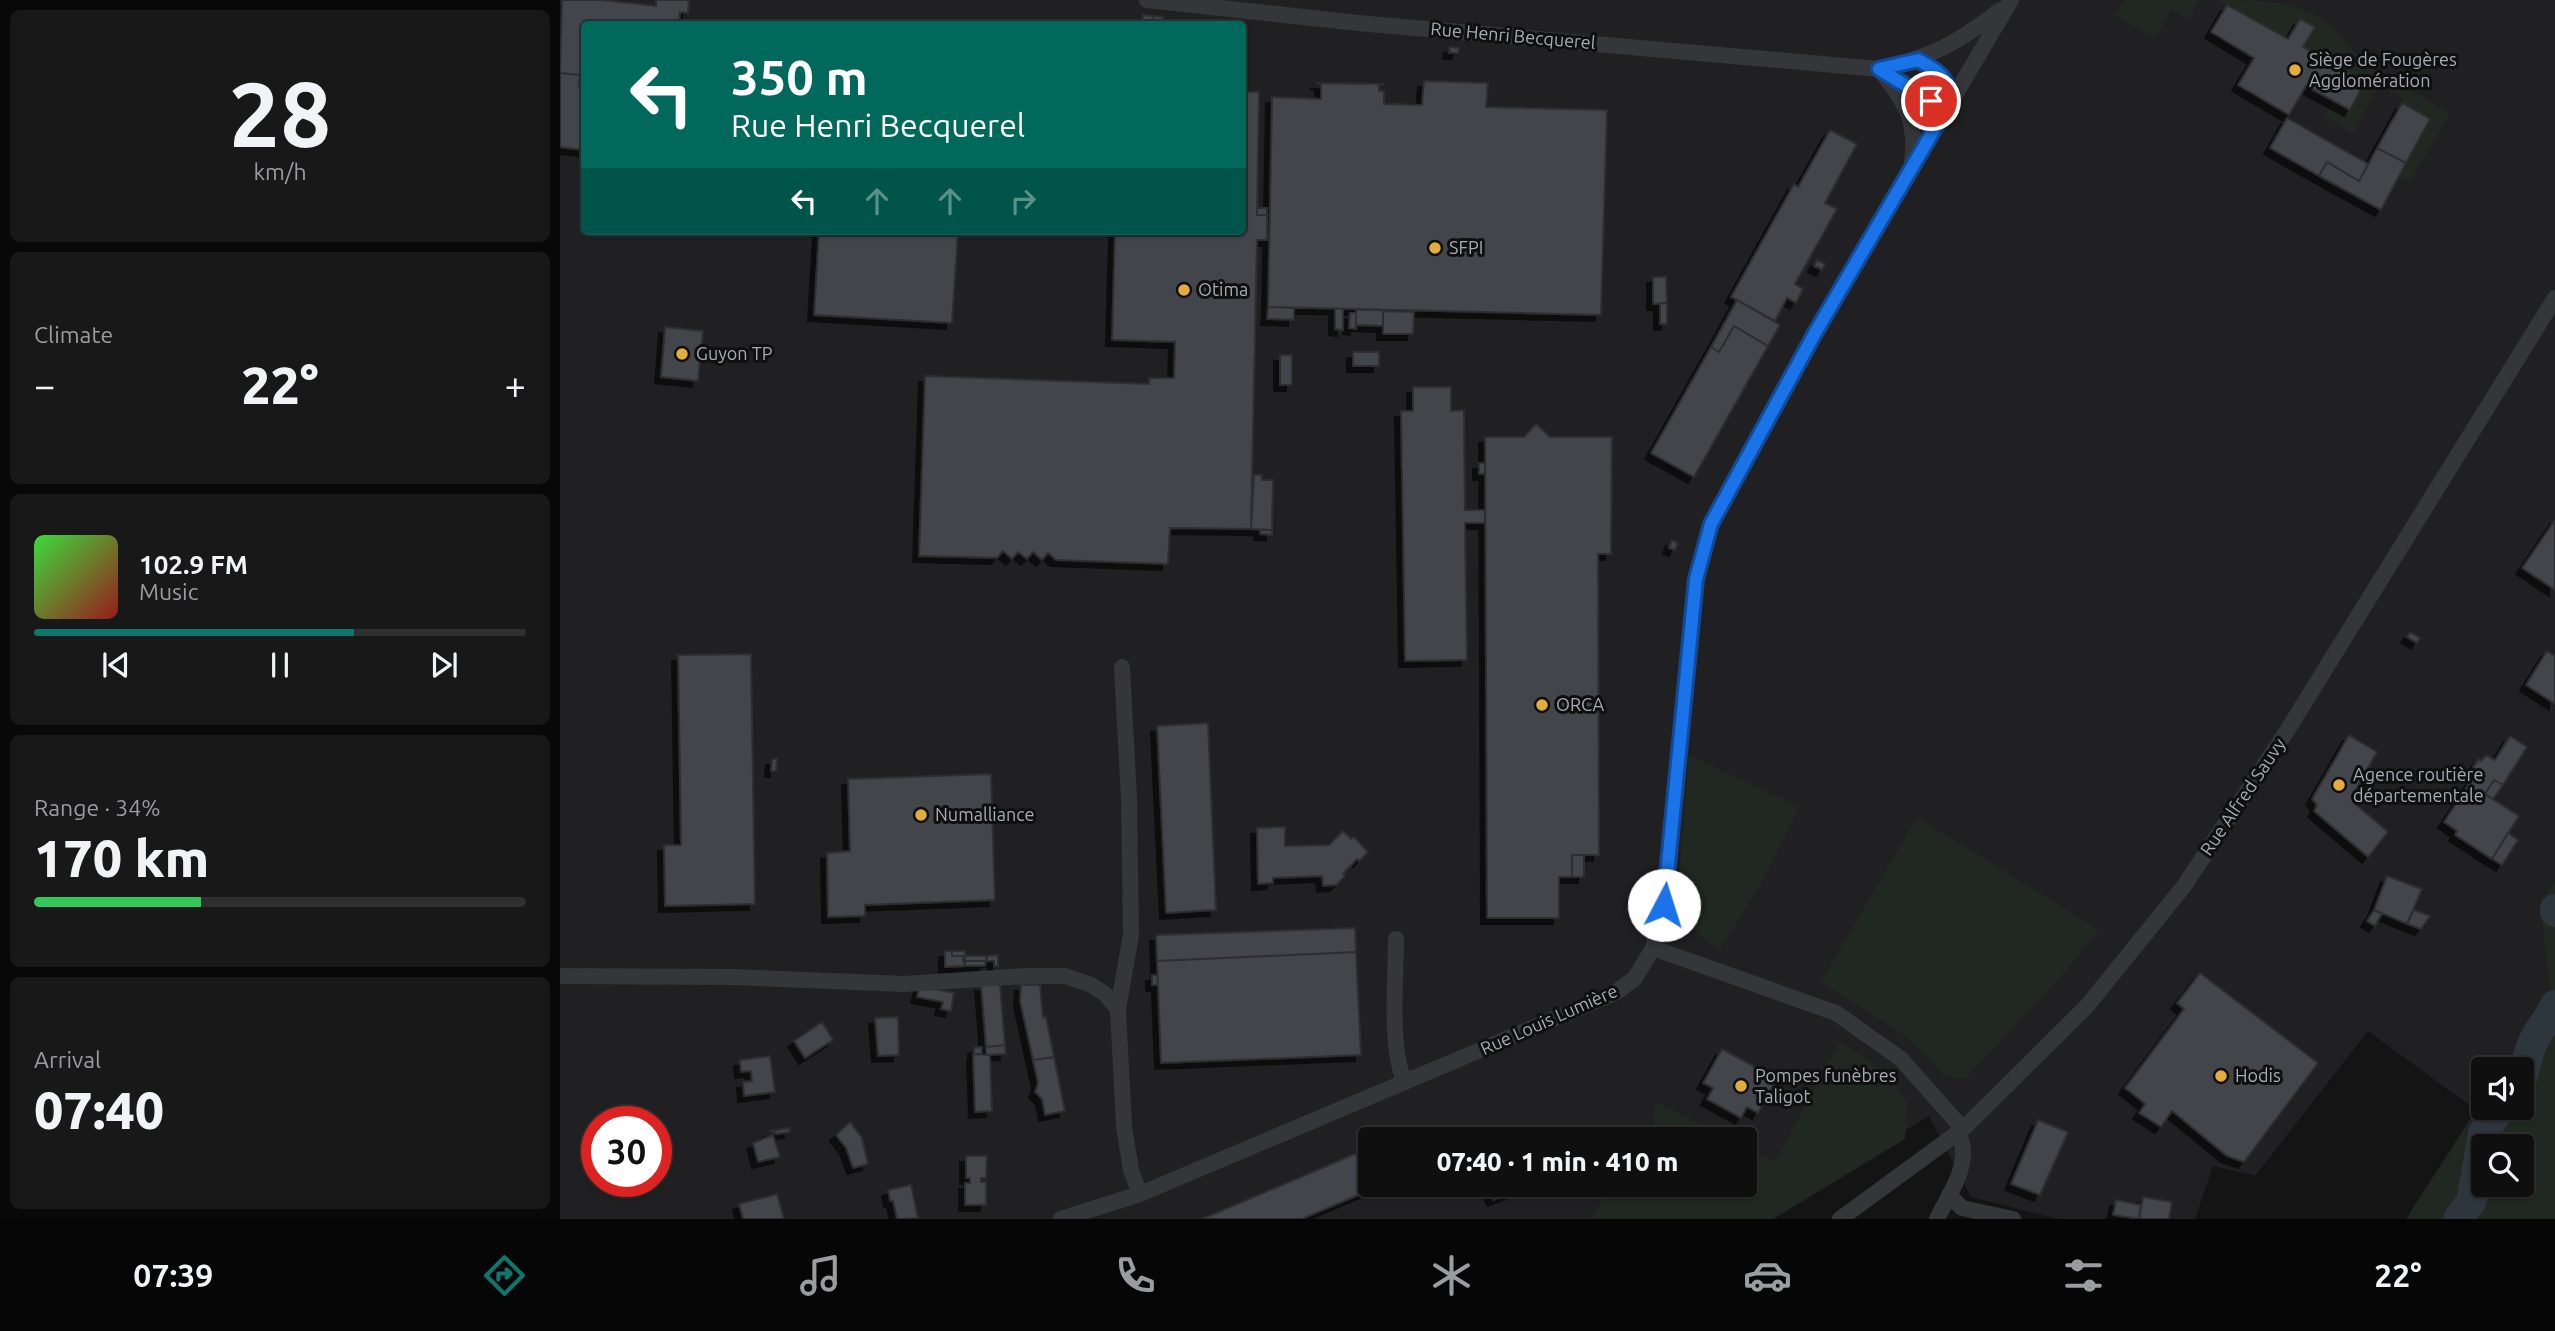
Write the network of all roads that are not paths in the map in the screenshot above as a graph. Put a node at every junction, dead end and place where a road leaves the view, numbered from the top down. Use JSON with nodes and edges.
{"nodes":[{"id":1,"x":1147,"y":0,"type":"edge"},
{"id":2,"x":2009,"y":2,"type":"edge"},
{"id":3,"x":1918,"y":60,"type":"junction"},
{"id":4,"x":1879,"y":69,"type":"junction"},
{"id":5,"x":1951,"y":102,"type":"junction"},
{"id":6,"x":1912,"y":168,"type":"junction"},
{"id":7,"x":2555,"y":298,"type":"edge"},
{"id":8,"x":1122,"y":667,"type":"dead end"},
{"id":9,"x":1396,"y":939,"type":"dead end"},
{"id":10,"x":1653,"y":948,"type":"junction"},
{"id":11,"x":560,"y":976,"type":"edge"},
{"id":12,"x":1118,"y":1009,"type":"junction"},
{"id":13,"x":1405,"y":1082,"type":"junction"},
{"id":14,"x":1961,"y":1131,"type":"junction"},
{"id":15,"x":1140,"y":1194,"type":"junction"},
{"id":16,"x":1949,"y":1195,"type":"junction"},
{"id":17,"x":1061,"y":1219,"type":"edge"},
{"id":18,"x":1840,"y":1219,"type":"edge"},
{"id":19,"x":1937,"y":1219,"type":"edge"},
{"id":20,"x":2013,"y":1219,"type":"edge"}],
"edges":[{"from":1,"to":4,"type":"street","name":"Rue Henri Becquerel"},
{"from":2,"to":3,"type":"street","name":"Rue Henri Becquerel"},
{"from":2,"to":5,"type":"street","name":"Rue Louis Lumière"},
{"from":3,"to":4,"type":"street","name":"Rue Henri Becquerel"},
{"from":3,"to":5,"type":"street"},
{"from":4,"to":5,"type":"street","name":"Rue Henri Becquerel"},
{"from":4,"to":6,"type":"street"},
{"from":5,"to":6,"type":"street","name":"Rue Louis Lumière"},
{"from":6,"to":10,"type":"street","name":"Rue Louis Lumière"},
{"from":7,"to":14,"type":"street","name":"Rue Alfred Sauvy"},
{"from":8,"to":12,"type":"street"},
{"from":9,"to":13,"type":"street"},
{"from":10,"to":13,"type":"street","name":"Rue Louis Lumière"},
{"from":10,"to":14,"type":"street"},
{"from":11,"to":12,"type":"street"},
{"from":12,"to":15,"type":"street"},
{"from":13,"to":15,"type":"street","name":"Rue Louis Lumière"},
{"from":14,"to":16,"type":"street"},
{"from":14,"to":18,"type":"street","name":"Rue Alfred Sauvy"},
{"from":15,"to":17,"type":"street","name":"Rue Louis Lumière"},
{"from":16,"to":19,"type":"street"},
{"from":16,"to":20,"type":"street"}]}
